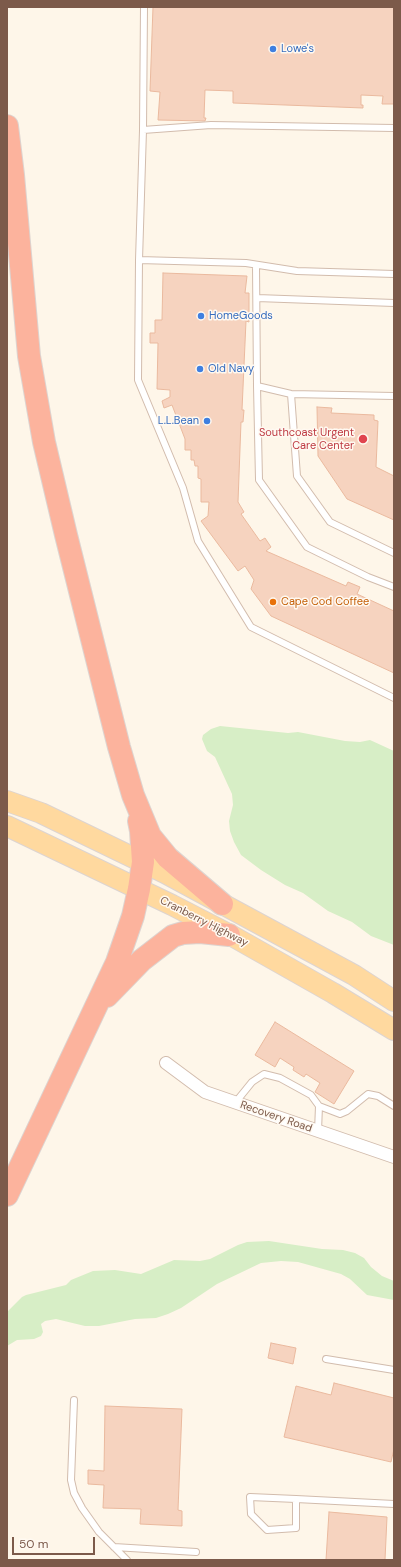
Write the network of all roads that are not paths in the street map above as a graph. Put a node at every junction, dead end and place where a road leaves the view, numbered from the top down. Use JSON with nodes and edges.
{"nodes":[{"id":1,"x":144,"y":7,"type":"edge"},
{"id":2,"x":7,"y":126,"type":"edge"},
{"id":3,"x":394,"y":128,"type":"edge"},
{"id":4,"x":143,"y":130,"type":"junction"},
{"id":5,"x":139,"y":260,"type":"junction"},
{"id":6,"x":256,"y":265,"type":"junction"},
{"id":7,"x":394,"y":274,"type":"edge"},
{"id":8,"x":256,"y":298,"type":"junction"},
{"id":9,"x":394,"y":303,"type":"edge"},
{"id":10,"x":257,"y":386,"type":"junction"},
{"id":11,"x":291,"y":394,"type":"junction"},
{"id":12,"x":394,"y":396,"type":"edge"},
{"id":13,"x":394,"y":553,"type":"edge"},
{"id":14,"x":394,"y":587,"type":"edge"},
{"id":15,"x":394,"y":698,"type":"edge"},
{"id":16,"x":133,"y":795,"type":"junction"},
{"id":17,"x":7,"y":801,"type":"edge"},
{"id":18,"x":7,"y":826,"type":"edge"},
{"id":19,"x":143,"y":862,"type":"junction"},
{"id":20,"x":139,"y":890,"type":"junction"},
{"id":21,"x":222,"y":904,"type":"junction"},
{"id":22,"x":229,"y":934,"type":"junction"},
{"id":23,"x":394,"y":1001,"type":"edge"},
{"id":24,"x":95,"y":1008,"type":"junction"},
{"id":25,"x":394,"y":1030,"type":"edge"},
{"id":26,"x":166,"y":1062,"type":"dead end"},
{"id":27,"x":235,"y":1103,"type":"junction"},
{"id":28,"x":319,"y":1106,"type":"junction"},
{"id":29,"x":394,"y":1106,"type":"edge"},
{"id":30,"x":318,"y":1131,"type":"junction"},
{"id":31,"x":394,"y":1157,"type":"edge"},
{"id":32,"x":7,"y":1195,"type":"edge"},
{"id":33,"x":326,"y":1358,"type":"dead end"},
{"id":34,"x":394,"y":1370,"type":"edge"},
{"id":35,"x":74,"y":1400,"type":"dead end"},
{"id":36,"x":296,"y":1499,"type":"junction"},
{"id":37,"x":394,"y":1504,"type":"edge"},
{"id":38,"x":114,"y":1548,"type":"junction"},
{"id":39,"x":196,"y":1552,"type":"dead end"},
{"id":40,"x":127,"y":1560,"type":"edge"}],
"edges":[{"from":1,"to":4,"type":"lane"},
{"from":2,"to":16,"type":"highway"},
{"from":3,"to":4,"type":"lane"},
{"from":4,"to":5,"type":"lane"},
{"from":5,"to":6,"type":"lane"},
{"from":5,"to":15,"type":"lane"},
{"from":6,"to":7,"type":"lane"},
{"from":6,"to":8,"type":"lane"},
{"from":8,"to":9,"type":"lane"},
{"from":8,"to":10,"type":"lane"},
{"from":10,"to":11,"type":"lane"},
{"from":10,"to":14,"type":"lane"},
{"from":11,"to":12,"type":"lane"},
{"from":11,"to":13,"type":"lane"},
{"from":16,"to":19,"type":"highway"},
{"from":16,"to":21,"type":"highway"},
{"from":17,"to":19,"type":"main road"},
{"from":18,"to":20,"type":"main road","name":"Cranberry Highway"},
{"from":19,"to":20,"type":"highway"},
{"from":19,"to":21,"type":"main road"},
{"from":20,"to":22,"type":"main road","name":"Cranberry Highway"},
{"from":20,"to":24,"type":"highway"},
{"from":21,"to":23,"type":"main road"},
{"from":22,"to":24,"type":"highway"},
{"from":22,"to":25,"type":"main road","name":"Cranberry Highway"},
{"from":24,"to":32,"type":"highway"},
{"from":26,"to":27,"type":"street","name":"Recovery Road"},
{"from":27,"to":28,"type":"lane"},
{"from":27,"to":30,"type":"street","name":"Recovery Road"},
{"from":28,"to":29,"type":"lane"},
{"from":28,"to":30,"type":"lane"},
{"from":30,"to":31,"type":"street","name":"Recovery Road"},
{"from":33,"to":34,"type":"lane"},
{"from":35,"to":38,"type":"lane"},
{"from":36,"to":36,"type":"lane"},
{"from":36,"to":37,"type":"lane"},
{"from":38,"to":39,"type":"lane"},
{"from":38,"to":40,"type":"lane"}]}
